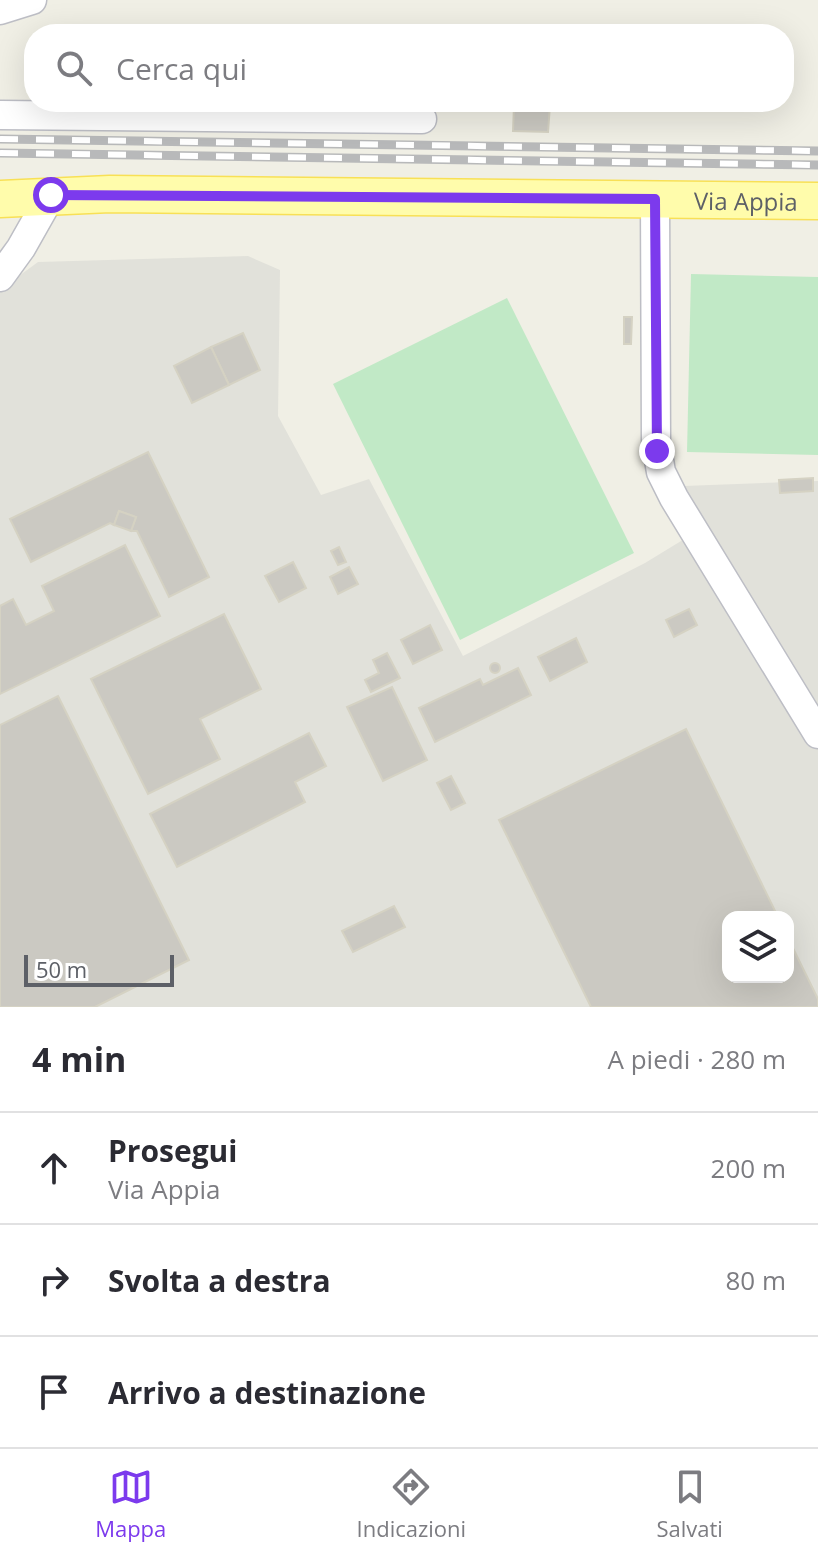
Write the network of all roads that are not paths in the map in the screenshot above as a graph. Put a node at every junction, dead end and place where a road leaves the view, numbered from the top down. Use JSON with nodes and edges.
{"nodes":[{"id":1,"x":32,"y":0,"type":"edge"},
{"id":2,"x":0,"y":10,"type":"edge"},
{"id":3,"x":0,"y":115,"type":"edge"},
{"id":4,"x":422,"y":119,"type":"dead end"},
{"id":5,"x":51,"y":195,"type":"junction"},
{"id":6,"x":0,"y":199,"type":"edge"},
{"id":7,"x":655,"y":199,"type":"junction"},
{"id":8,"x":818,"y":201,"type":"edge"},
{"id":9,"x":0,"y":276,"type":"edge"},
{"id":10,"x":818,"y":734,"type":"edge"}],
"edges":[{"from":1,"to":2,"type":"street"},
{"from":3,"to":4,"type":"street"},
{"from":5,"to":6,"type":"main road","name":"Via Appia"},
{"from":5,"to":7,"type":"main road","name":"Via Appia"},
{"from":5,"to":9,"type":"street"},
{"from":7,"to":8,"type":"main road","name":"Via Appia"},
{"from":7,"to":10,"type":"street"}]}
